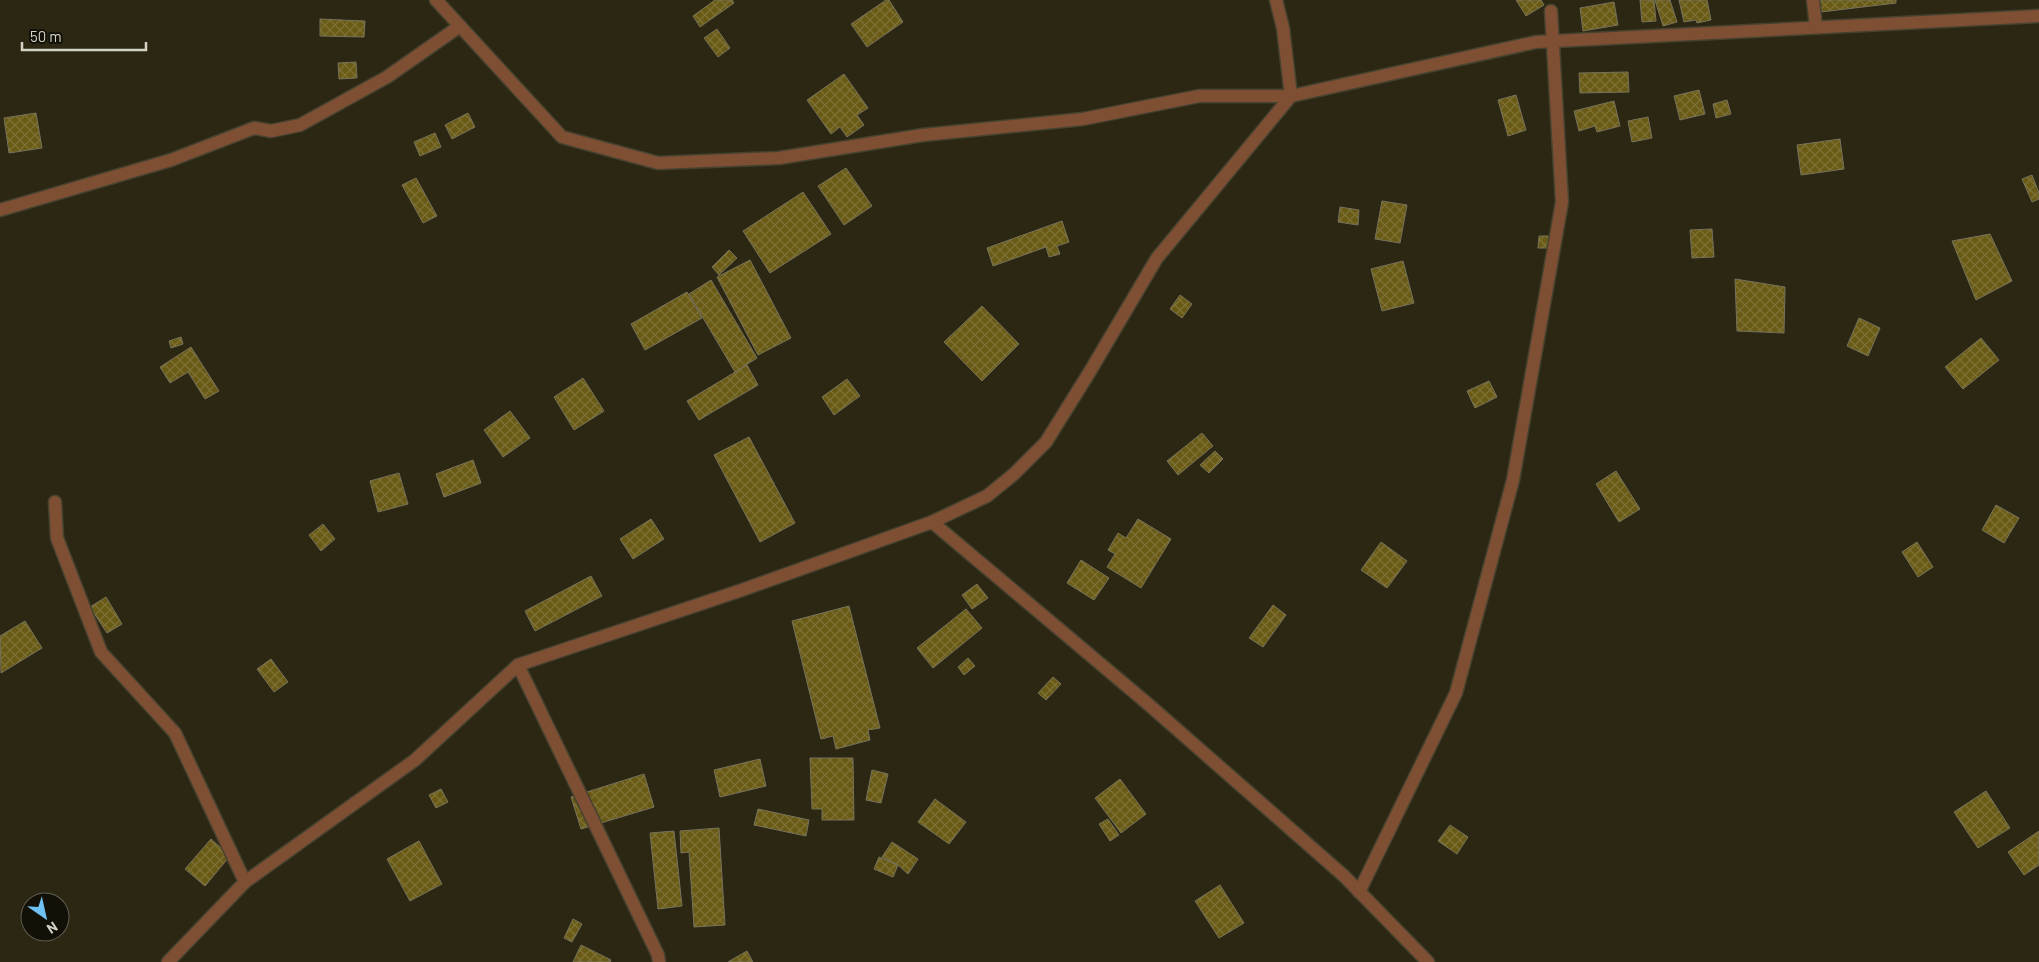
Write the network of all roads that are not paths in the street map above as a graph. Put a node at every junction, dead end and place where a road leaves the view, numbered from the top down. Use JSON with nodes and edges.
{"nodes":[{"id":1,"x":436,"y":0,"type":"edge"},
{"id":2,"x":1276,"y":0,"type":"edge"},
{"id":3,"x":1813,"y":0,"type":"edge"},
{"id":4,"x":1551,"y":11,"type":"dead end"},
{"id":5,"x":2039,"y":16,"type":"edge"},
{"id":6,"x":460,"y":26,"type":"junction"},
{"id":7,"x":1816,"y":27,"type":"junction"},
{"id":8,"x":1553,"y":41,"type":"junction"},
{"id":9,"x":1291,"y":96,"type":"junction"},
{"id":10,"x":0,"y":210,"type":"edge"},
{"id":11,"x":56,"y":502,"type":"dead end"},
{"id":12,"x":932,"y":522,"type":"junction"},
{"id":13,"x":518,"y":665,"type":"junction"},
{"id":14,"x":245,"y":882,"type":"junction"},
{"id":15,"x":1359,"y":892,"type":"junction"},
{"id":16,"x":168,"y":962,"type":"edge"},
{"id":17,"x":659,"y":962,"type":"edge"},
{"id":18,"x":1428,"y":962,"type":"edge"}],
"edges":[{"from":1,"to":6,"type":"street"},
{"from":2,"to":9,"type":"street"},
{"from":3,"to":7,"type":"street"},
{"from":4,"to":8,"type":"street"},
{"from":5,"to":7,"type":"street"},
{"from":6,"to":9,"type":"street"},
{"from":6,"to":10,"type":"street"},
{"from":7,"to":8,"type":"street"},
{"from":8,"to":9,"type":"street"},
{"from":8,"to":15,"type":"street"},
{"from":9,"to":12,"type":"street"},
{"from":11,"to":14,"type":"street"},
{"from":12,"to":13,"type":"street"},
{"from":12,"to":15,"type":"street"},
{"from":13,"to":14,"type":"street"},
{"from":13,"to":17,"type":"street"},
{"from":14,"to":16,"type":"street"},
{"from":15,"to":18,"type":"street"}]}
